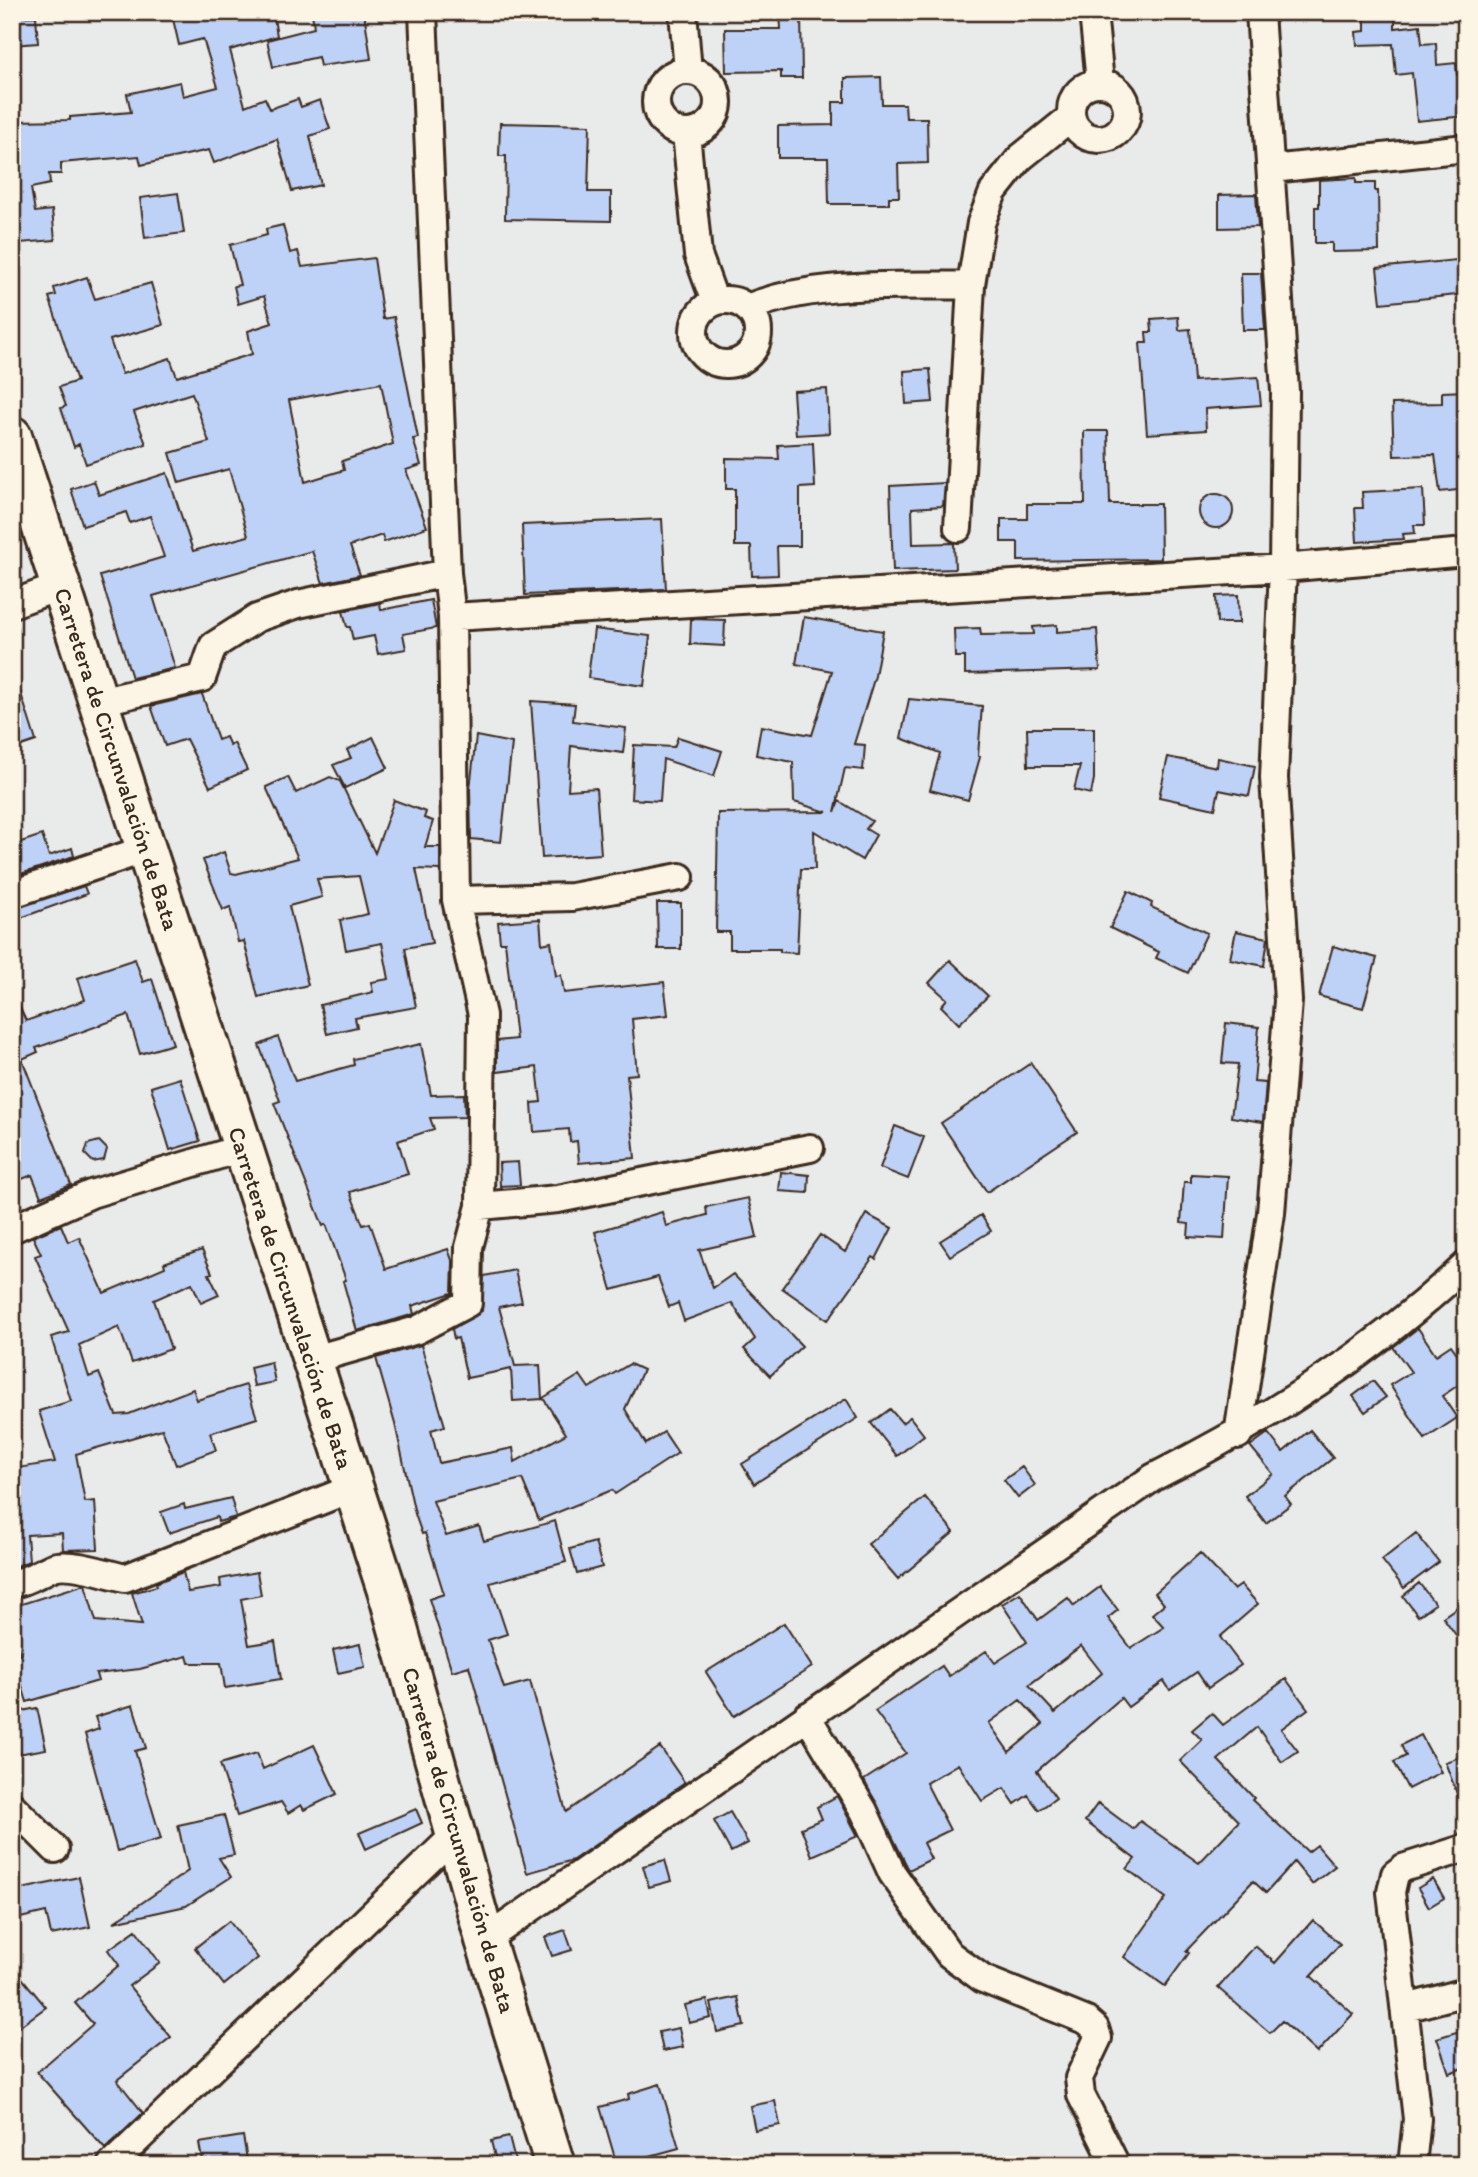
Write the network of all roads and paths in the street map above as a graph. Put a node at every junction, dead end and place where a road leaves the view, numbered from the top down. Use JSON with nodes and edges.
{"nodes":[{"id":1,"x":423,"y":12,"type":"edge"},
{"id":2,"x":683,"y":12,"type":"edge"},
{"id":3,"x":1093,"y":12,"type":"edge"},
{"id":4,"x":1261,"y":12,"type":"edge"},
{"id":5,"x":688,"y":71,"type":"junction"},
{"id":6,"x":1100,"y":82,"type":"junction"},
{"id":7,"x":1071,"y":117,"type":"junction"},
{"id":8,"x":686,"y":132,"type":"junction"},
{"id":9,"x":1466,"y":148,"type":"edge"},
{"id":10,"x":1272,"y":169,"type":"junction"},
{"id":11,"x":971,"y":285,"type":"junction"},
{"id":12,"x":715,"y":302,"type":"junction"},
{"id":13,"x":747,"y":308,"type":"junction"},
{"id":14,"x":12,"y":436,"type":"edge"},
{"id":15,"x":958,"y":528,"type":"dead end"},
{"id":16,"x":1466,"y":552,"type":"edge"},
{"id":17,"x":1283,"y":568,"type":"junction"},
{"id":18,"x":447,"y":573,"type":"junction"},
{"id":19,"x":61,"y":586,"type":"junction"},
{"id":20,"x":12,"y":604,"type":"edge"},
{"id":21,"x":452,"y":617,"type":"junction"},
{"id":22,"x":99,"y":702,"type":"junction"},
{"id":23,"x":146,"y":849,"type":"junction"},
{"id":24,"x":680,"y":877,"type":"dead end"},
{"id":25,"x":12,"y":894,"type":"edge"},
{"id":26,"x":456,"y":900,"type":"junction"},
{"id":27,"x":243,"y":1148,"type":"junction"},
{"id":28,"x":810,"y":1148,"type":"dead end"},
{"id":29,"x":480,"y":1206,"type":"junction"},
{"id":30,"x":12,"y":1229,"type":"edge"},
{"id":31,"x":1466,"y":1265,"type":"edge"},
{"id":32,"x":312,"y":1360,"type":"junction"},
{"id":33,"x":1238,"y":1435,"type":"junction"},
{"id":34,"x":353,"y":1488,"type":"junction"},
{"id":35,"x":12,"y":1584,"type":"edge"},
{"id":36,"x":807,"y":1716,"type":"junction"},
{"id":37,"x":12,"y":1806,"type":"edge"},
{"id":38,"x":456,"y":1834,"type":"junction"},
{"id":39,"x":1466,"y":1848,"type":"edge"},
{"id":40,"x":55,"y":1849,"type":"dead end"},
{"id":41,"x":485,"y":1940,"type":"junction"},
{"id":42,"x":1466,"y":1992,"type":"edge"},
{"id":43,"x":1406,"y":2008,"type":"junction"},
{"id":44,"x":111,"y":2165,"type":"edge"},
{"id":45,"x":555,"y":2165,"type":"edge"},
{"id":46,"x":1116,"y":2165,"type":"edge"},
{"id":47,"x":1412,"y":2165,"type":"edge"}],
"edges":[{"from":1,"to":18,"type":"street"},
{"from":2,"to":5,"type":"street"},
{"from":3,"to":6,"type":"street"},
{"from":4,"to":10,"type":"street"},
{"from":5,"to":8,"type":"street"},
{"from":5,"to":8,"type":"street"},
{"from":6,"to":7,"type":"street"},
{"from":6,"to":7,"type":"street"},
{"from":7,"to":11,"type":"street"},
{"from":8,"to":12,"type":"street"},
{"from":9,"to":10,"type":"street"},
{"from":10,"to":17,"type":"street"},
{"from":11,"to":13,"type":"street"},
{"from":11,"to":15,"type":"street"},
{"from":12,"to":13,"type":"street"},
{"from":12,"to":13,"type":"street"},
{"from":14,"to":19,"type":"main road","name":"Carretera de Circunvalación de Bata"},
{"from":16,"to":17,"type":"street"},
{"from":17,"to":21,"type":"street"},
{"from":17,"to":33,"type":"street"},
{"from":18,"to":21,"type":"street"},
{"from":18,"to":22,"type":"street"},
{"from":19,"to":20,"type":"street"},
{"from":19,"to":22,"type":"main road","name":"Carretera de Circunvalación de Bata"},
{"from":21,"to":26,"type":"street"},
{"from":22,"to":23,"type":"main road","name":"Carretera de Circunvalación de Bata"},
{"from":23,"to":25,"type":"street"},
{"from":23,"to":27,"type":"main road","name":"Carretera de Circunvalación de Bata"},
{"from":24,"to":26,"type":"street"},
{"from":26,"to":29,"type":"street"},
{"from":27,"to":30,"type":"street"},
{"from":27,"to":32,"type":"main road","name":"Carretera de Circunvalación de Bata"},
{"from":28,"to":29,"type":"street"},
{"from":29,"to":32,"type":"street"},
{"from":31,"to":33,"type":"street"},
{"from":32,"to":34,"type":"main road","name":"Carretera de Circunvalación de Bata"},
{"from":33,"to":36,"type":"street"},
{"from":34,"to":35,"type":"street"},
{"from":34,"to":38,"type":"main road","name":"Carretera de Circunvalación de Bata"},
{"from":36,"to":41,"type":"street"},
{"from":36,"to":46,"type":"street"},
{"from":37,"to":40,"type":"street"},
{"from":38,"to":41,"type":"main road","name":"Carretera de Circunvalación de Bata"},
{"from":38,"to":44,"type":"street"},
{"from":39,"to":43,"type":"street"},
{"from":41,"to":45,"type":"main road","name":"Carretera de Circunvalación de Bata"},
{"from":42,"to":43,"type":"street"},
{"from":43,"to":47,"type":"street"}]}
